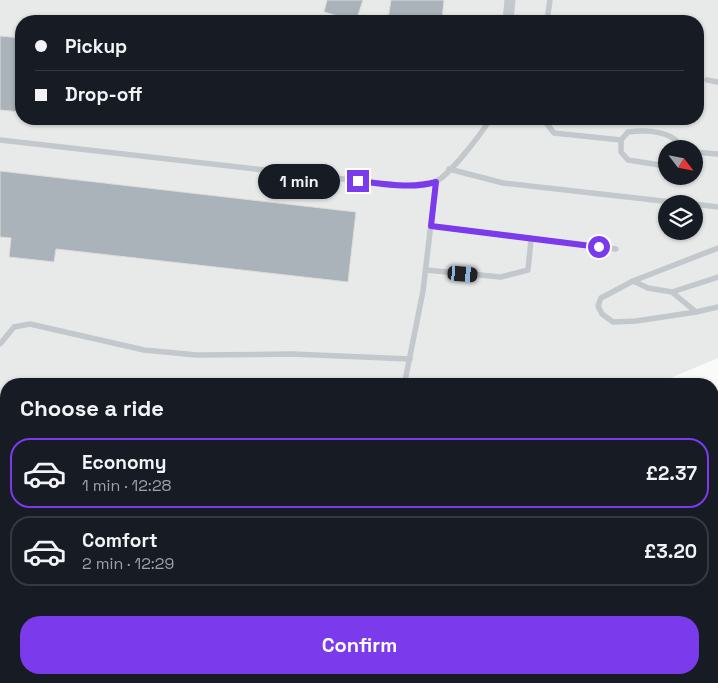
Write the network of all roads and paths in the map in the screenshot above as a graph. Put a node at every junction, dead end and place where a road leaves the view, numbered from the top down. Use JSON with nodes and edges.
{"nodes":[{"id":1,"x":510,"y":0,"type":"edge"},
{"id":2,"x":550,"y":0,"type":"edge"},
{"id":3,"x":509,"y":15,"type":"edge"},
{"id":4,"x":548,"y":15,"type":"edge"},
{"id":5,"x":706,"y":80,"type":"dead end"},
{"id":6,"x":718,"y":82,"type":"edge"},
{"id":7,"x":486,"y":125,"type":"edge"},
{"id":8,"x":548,"y":125,"type":"edge"},
{"id":9,"x":0,"y":140,"type":"edge"},
{"id":10,"x":622,"y":140,"type":"junction"},
{"id":11,"x":677,"y":140,"type":"edge"},
{"id":12,"x":703,"y":153,"type":"edge"},
{"id":13,"x":718,"y":154,"type":"edge"},
{"id":14,"x":658,"y":165,"type":"edge"},
{"id":15,"x":449,"y":170,"type":"junction"},
{"id":16,"x":436,"y":182,"type":"junction"},
{"id":17,"x":658,"y":201,"type":"edge"},
{"id":18,"x":703,"y":205,"type":"edge"},
{"id":19,"x":718,"y":207,"type":"edge"},
{"id":20,"x":431,"y":226,"type":"junction"},
{"id":21,"x":531,"y":240,"type":"junction"},
{"id":22,"x":616,"y":248,"type":"dead end"},
{"id":23,"x":718,"y":248,"type":"edge"},
{"id":24,"x":426,"y":270,"type":"junction"},
{"id":25,"x":718,"y":278,"type":"edge"},
{"id":26,"x":633,"y":282,"type":"junction"},
{"id":27,"x":672,"y":292,"type":"junction"},
{"id":28,"x":718,"y":307,"type":"edge"},
{"id":29,"x":696,"y":312,"type":"junction"},
{"id":30,"x":0,"y":344,"type":"edge"},
{"id":31,"x":410,"y":359,"type":"junction"},
{"id":32,"x":407,"y":378,"type":"edge"}],
"edges":[{"from":1,"to":3,"type":"street"},
{"from":2,"to":4,"type":"lane"},
{"from":5,"to":6,"type":"lane"},
{"from":7,"to":15,"type":"lane"},
{"from":8,"to":10,"type":"lane"},
{"from":9,"to":16,"type":"lane"},
{"from":10,"to":11,"type":"lane"},
{"from":10,"to":14,"type":"lane"},
{"from":12,"to":13,"type":"lane"},
{"from":15,"to":16,"type":"lane"},
{"from":15,"to":17,"type":"lane"},
{"from":16,"to":20,"type":"lane"},
{"from":18,"to":19,"type":"lane"},
{"from":20,"to":21,"type":"lane"},
{"from":20,"to":24,"type":"lane"},
{"from":21,"to":22,"type":"lane"},
{"from":21,"to":24,"type":"lane"},
{"from":23,"to":26,"type":"lane"},
{"from":24,"to":31,"type":"lane"},
{"from":25,"to":27,"type":"lane"},
{"from":26,"to":27,"type":"lane"},
{"from":26,"to":29,"type":"lane"},
{"from":27,"to":29,"type":"lane"},
{"from":28,"to":29,"type":"lane"},
{"from":30,"to":31,"type":"lane"},
{"from":31,"to":32,"type":"lane"}]}
